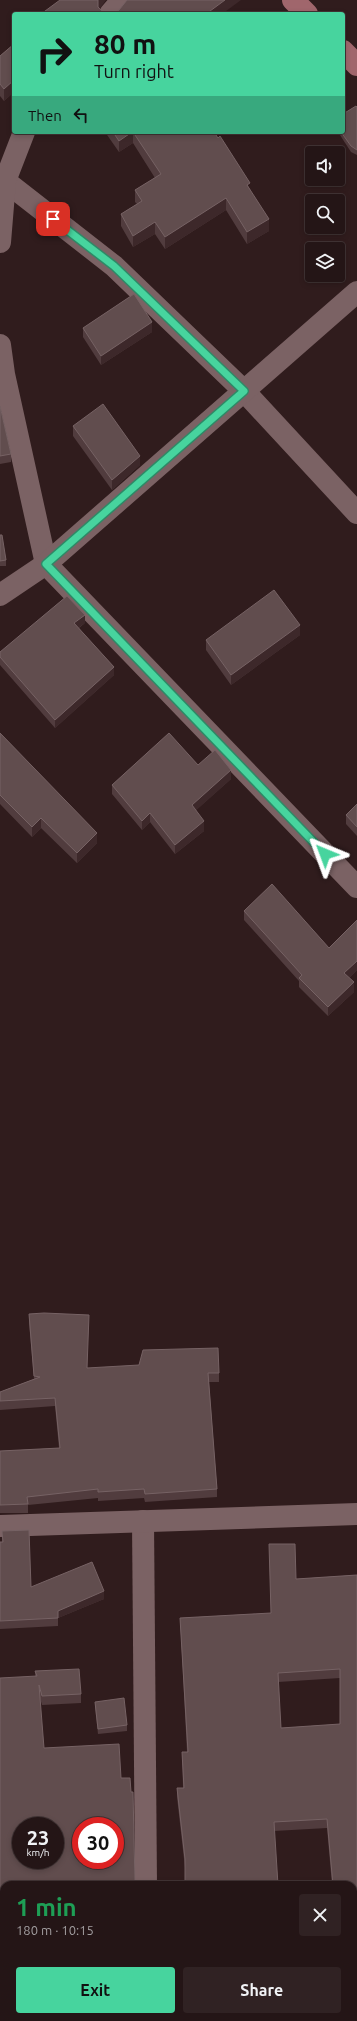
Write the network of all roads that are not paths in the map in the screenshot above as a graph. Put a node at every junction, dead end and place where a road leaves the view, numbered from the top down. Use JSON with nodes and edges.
{"nodes":[{"id":1,"x":122,"y":0,"type":"edge"},
{"id":2,"x":293,"y":0,"type":"edge"},
{"id":3,"x":112,"y":12,"type":"edge"},
{"id":4,"x":305,"y":12,"type":"edge"},
{"id":5,"x":345,"y":53,"type":"edge"},
{"id":6,"x":357,"y":65,"type":"edge"},
{"id":7,"x":23,"y":134,"type":"edge"},
{"id":8,"x":2,"y":181,"type":"edge"},
{"id":9,"x":0,"y":242,"type":"edge"},
{"id":10,"x":357,"y":292,"type":"edge"},
{"id":11,"x":0,"y":345,"type":"edge"},
{"id":12,"x":2,"y":375,"type":"edge"},
{"id":13,"x":244,"y":391,"type":"junction"},
{"id":14,"x":357,"y":514,"type":"edge"},
{"id":15,"x":46,"y":564,"type":"junction"},
{"id":16,"x":0,"y":595,"type":"edge"},
{"id":17,"x":357,"y":887,"type":"edge"},
{"id":18,"x":357,"y":1514,"type":"edge"},
{"id":19,"x":143,"y":1521,"type":"junction"},
{"id":20,"x":0,"y":1526,"type":"edge"},
{"id":21,"x":146,"y":1881,"type":"edge"}],
"edges":[{"from":1,"to":3,"type":"street"},
{"from":2,"to":4,"type":"main road"},
{"from":5,"to":6,"type":"main road"},
{"from":7,"to":8,"type":"street"},
{"from":8,"to":9,"type":"street"},
{"from":8,"to":13,"type":"street"},
{"from":10,"to":13,"type":"street"},
{"from":11,"to":12,"type":"street"},
{"from":12,"to":15,"type":"street"},
{"from":13,"to":14,"type":"street"},
{"from":13,"to":15,"type":"street"},
{"from":15,"to":16,"type":"street"},
{"from":15,"to":17,"type":"street"},
{"from":18,"to":19,"type":"street"},
{"from":19,"to":20,"type":"street"},
{"from":19,"to":21,"type":"street"}]}
